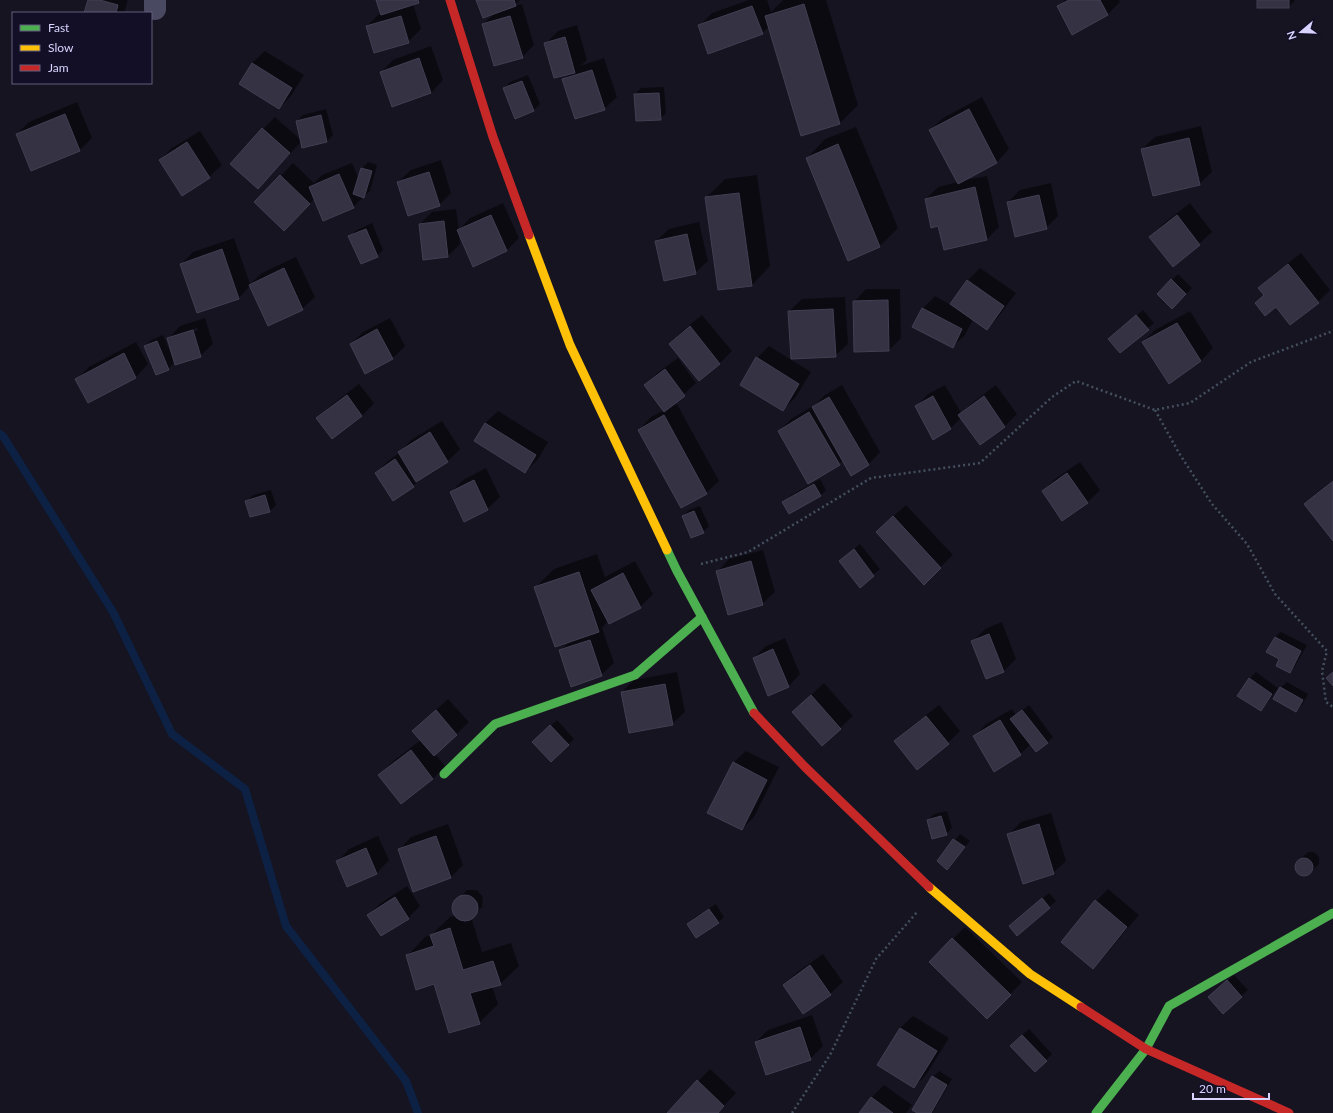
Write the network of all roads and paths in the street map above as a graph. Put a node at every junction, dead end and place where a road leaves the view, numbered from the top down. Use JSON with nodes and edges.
{"nodes":[{"id":1,"x":450,"y":0,"type":"edge"},
{"id":2,"x":1333,"y":331,"type":"edge"},
{"id":3,"x":1156,"y":410,"type":"junction"},
{"id":4,"x":677,"y":571,"type":"junction"},
{"id":5,"x":702,"y":616,"type":"junction"},
{"id":6,"x":1333,"y":707,"type":"edge"},
{"id":7,"x":444,"y":774,"type":"dead end"},
{"id":8,"x":934,"y":892,"type":"junction"},
{"id":9,"x":1333,"y":913,"type":"edge"},
{"id":10,"x":1146,"y":1049,"type":"junction"},
{"id":11,"x":792,"y":1113,"type":"edge"},
{"id":12,"x":1096,"y":1113,"type":"edge"},
{"id":13,"x":1289,"y":1113,"type":"edge"}],
"edges":[{"from":1,"to":4,"type":"street"},
{"from":2,"to":3,"type":"path"},
{"from":3,"to":4,"type":"path"},
{"from":3,"to":6,"type":"path"},
{"from":4,"to":5,"type":"street"},
{"from":5,"to":7,"type":"street"},
{"from":5,"to":8,"type":"street"},
{"from":8,"to":10,"type":"street"},
{"from":8,"to":11,"type":"path"},
{"from":9,"to":10,"type":"street"},
{"from":10,"to":12,"type":"street"},
{"from":10,"to":13,"type":"street"}]}
